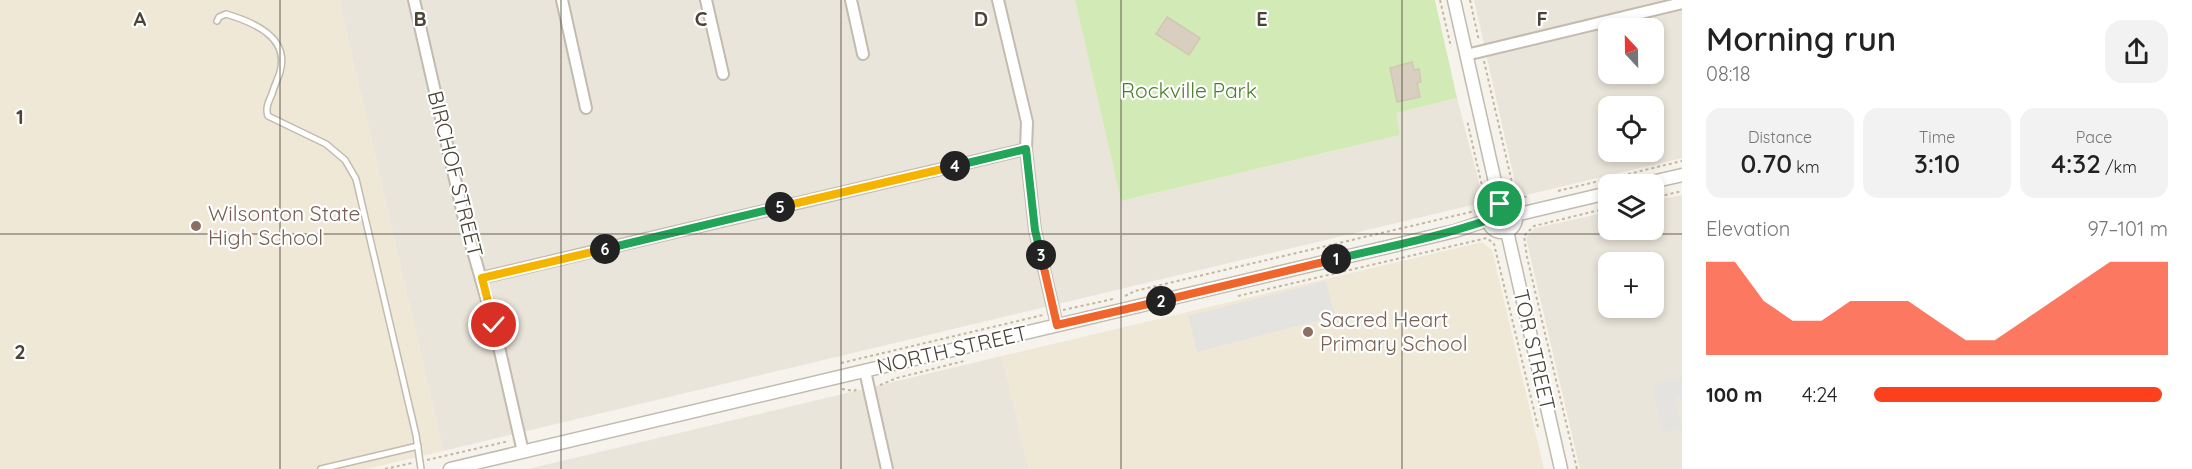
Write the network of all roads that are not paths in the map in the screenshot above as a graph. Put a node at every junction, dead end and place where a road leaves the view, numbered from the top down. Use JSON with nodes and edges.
{"nodes":[{"id":1,"x":414,"y":0,"type":"edge"},
{"id":2,"x":562,"y":0,"type":"edge"},
{"id":3,"x":706,"y":0,"type":"edge"},
{"id":4,"x":851,"y":0,"type":"edge"},
{"id":5,"x":998,"y":0,"type":"edge"},
{"id":6,"x":1454,"y":0,"type":"edge"},
{"id":7,"x":1682,"y":3,"type":"edge"},
{"id":8,"x":217,"y":21,"type":"dead end"},
{"id":9,"x":862,"y":54,"type":"dead end"},
{"id":10,"x":1466,"y":55,"type":"junction"},
{"id":11,"x":723,"y":74,"type":"dead end"},
{"id":12,"x":586,"y":108,"type":"dead end"},
{"id":13,"x":1026,"y":149,"type":"junction"},
{"id":14,"x":1682,"y":175,"type":"edge"},
{"id":15,"x":1664,"y":179,"type":"edge"},
{"id":16,"x":1598,"y":195,"type":"edge"},
{"id":17,"x":1500,"y":204,"type":"junction"},
{"id":18,"x":1515,"y":215,"type":"junction"},
{"id":19,"x":1488,"y":220,"type":"junction"},
{"id":20,"x":1507,"y":231,"type":"junction"},
{"id":21,"x":482,"y":278,"type":"junction"},
{"id":22,"x":1057,"y":325,"type":"junction"},
{"id":23,"x":865,"y":371,"type":"junction"},
{"id":24,"x":418,"y":446,"type":"junction"},
{"id":25,"x":523,"y":452,"type":"junction"},
{"id":26,"x":321,"y":469,"type":"edge"},
{"id":27,"x":421,"y":469,"type":"edge"},
{"id":28,"x":450,"y":469,"type":"edge"},
{"id":29,"x":887,"y":469,"type":"edge"},
{"id":30,"x":1561,"y":469,"type":"edge"}],
"edges":[{"from":1,"to":21,"type":"street","name":"BIRCHOF STREET"},
{"from":2,"to":12,"type":"street"},
{"from":3,"to":11,"type":"street"},
{"from":4,"to":9,"type":"street"},
{"from":5,"to":13,"type":"street"},
{"from":6,"to":10,"type":"street"},
{"from":7,"to":10,"type":"street"},
{"from":8,"to":24,"type":"lane"},
{"from":10,"to":17,"type":"street"},
{"from":13,"to":21,"type":"street"},
{"from":13,"to":22,"type":"street"},
{"from":14,"to":15,"type":"street"},
{"from":16,"to":18,"type":"street"},
{"from":17,"to":18,"type":"street"},
{"from":17,"to":19,"type":"street"},
{"from":18,"to":20,"type":"street"},
{"from":19,"to":20,"type":"street"},
{"from":19,"to":22,"type":"street","name":"NORTH STREET"},
{"from":20,"to":30,"type":"street","name":"TOR STREET"},
{"from":21,"to":25,"type":"street","name":"BIRCHOF STREET"},
{"from":22,"to":23,"type":"street","name":"NORTH STREET"},
{"from":23,"to":25,"type":"street","name":"NORTH STREET"},
{"from":23,"to":29,"type":"street"},
{"from":24,"to":26,"type":"lane"},
{"from":24,"to":27,"type":"lane"},
{"from":25,"to":28,"type":"street","name":"NORTH STREET"}]}
